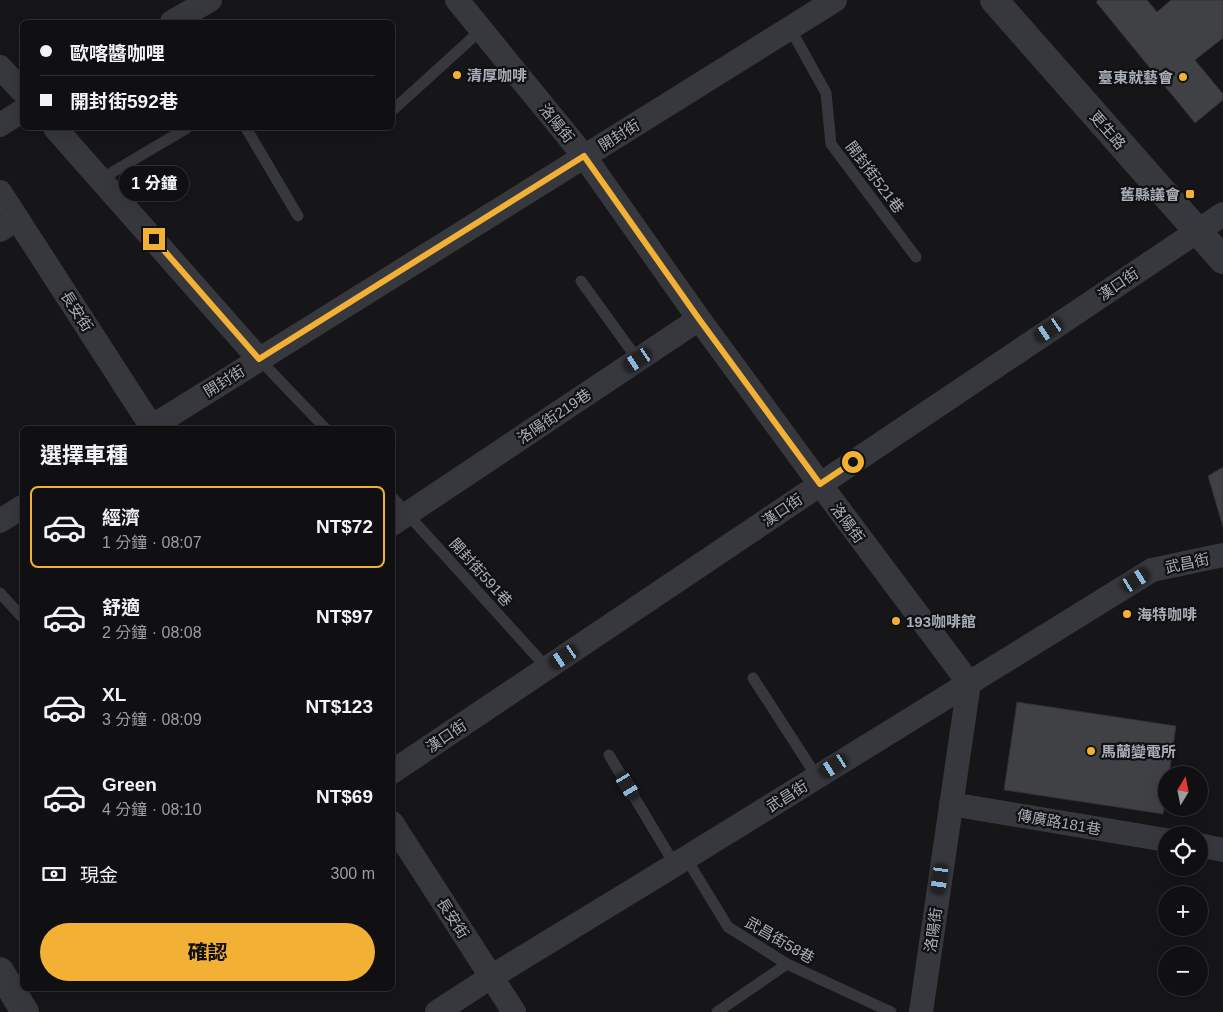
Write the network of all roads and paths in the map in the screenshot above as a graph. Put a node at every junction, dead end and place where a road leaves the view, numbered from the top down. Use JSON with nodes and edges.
{"nodes":[{"id":1,"x":210,"y":0,"type":"edge"},
{"id":2,"x":457,"y":0,"type":"edge"},
{"id":3,"x":835,"y":0,"type":"edge"},
{"id":4,"x":994,"y":0,"type":"edge"},
{"id":5,"x":175,"y":20,"type":"edge"},
{"id":6,"x":790,"y":28,"type":"junction"},
{"id":7,"x":481,"y":30,"type":"junction"},
{"id":8,"x":0,"y":67,"type":"edge"},
{"id":9,"x":20,"y":90,"type":"edge"},
{"id":10,"x":395,"y":109,"type":"edge"},
{"id":11,"x":20,"y":112,"type":"edge"},
{"id":12,"x":0,"y":125,"type":"edge"},
{"id":13,"x":57,"y":130,"type":"edge"},
{"id":14,"x":184,"y":130,"type":"edge"},
{"id":15,"x":247,"y":130,"type":"edge"},
{"id":16,"x":584,"y":156,"type":"junction"},
{"id":17,"x":102,"y":179,"type":"junction"},
{"id":18,"x":0,"y":192,"type":"edge"},
{"id":19,"x":1223,"y":214,"type":"edge"},
{"id":20,"x":298,"y":216,"type":"dead end"},
{"id":21,"x":9,"y":225,"type":"edge"},
{"id":22,"x":1197,"y":231,"type":"junction"},
{"id":23,"x":916,"y":256,"type":"dead end"},
{"id":24,"x":1223,"y":260,"type":"edge"},
{"id":25,"x":581,"y":281,"type":"dead end"},
{"id":26,"x":699,"y":319,"type":"junction"},
{"id":27,"x":259,"y":359,"type":"junction"},
{"id":28,"x":638,"y":360,"type":"junction"},
{"id":29,"x":150,"y":426,"type":"edge"},
{"id":30,"x":154,"y":426,"type":"edge"},
{"id":31,"x":323,"y":426,"type":"edge"},
{"id":32,"x":820,"y":484,"type":"junction"},
{"id":33,"x":20,"y":508,"type":"edge"},
{"id":34,"x":398,"y":512,"type":"edge"},
{"id":35,"x":0,"y":521,"type":"edge"},
{"id":36,"x":1223,"y":555,"type":"edge"},
{"id":37,"x":0,"y":593,"type":"edge"},
{"id":38,"x":20,"y":615,"type":"edge"},
{"id":39,"x":547,"y":668,"type":"junction"},
{"id":40,"x":754,"y":678,"type":"dead end"},
{"id":41,"x":969,"y":683,"type":"junction"},
{"id":42,"x":609,"y":755,"type":"dead end"},
{"id":43,"x":395,"y":770,"type":"edge"},
{"id":44,"x":817,"y":777,"type":"junction"},
{"id":45,"x":951,"y":804,"type":"junction"},
{"id":46,"x":395,"y":827,"type":"edge"},
{"id":47,"x":1158,"y":839,"type":"edge"},
{"id":48,"x":1208,"y":848,"type":"edge"},
{"id":49,"x":1223,"y":850,"type":"edge"},
{"id":50,"x":681,"y":861,"type":"junction"},
{"id":51,"x":787,"y":964,"type":"junction"},
{"id":52,"x":0,"y":971,"type":"edge"},
{"id":53,"x":491,"y":977,"type":"junction"},
{"id":54,"x":25,"y":1012,"type":"edge"},
{"id":55,"x":437,"y":1012,"type":"edge"},
{"id":56,"x":514,"y":1012,"type":"edge"},
{"id":57,"x":716,"y":1012,"type":"edge"},
{"id":58,"x":891,"y":1012,"type":"edge"},
{"id":59,"x":921,"y":1012,"type":"edge"}],
"edges":[{"from":1,"to":5,"type":"street"},
{"from":2,"to":7,"type":"street","name":"洛陽街"},
{"from":3,"to":6,"type":"street","name":"開封街"},
{"from":4,"to":22,"type":"street","name":"更生路"},
{"from":6,"to":16,"type":"street","name":"開封街"},
{"from":6,"to":23,"type":"lane","name":"開封街521巷"},
{"from":7,"to":10,"type":"lane"},
{"from":7,"to":16,"type":"street","name":"洛陽街"},
{"from":8,"to":9,"type":"street"},
{"from":11,"to":12,"type":"street"},
{"from":13,"to":17,"type":"street"},
{"from":14,"to":17,"type":"lane"},
{"from":15,"to":20,"type":"lane"},
{"from":16,"to":26,"type":"street","name":"洛陽街"},
{"from":16,"to":27,"type":"street","name":"開封街"},
{"from":17,"to":27,"type":"street"},
{"from":18,"to":21,"type":"street","name":"長安街"},
{"from":19,"to":22,"type":"street","name":"漢口街"},
{"from":21,"to":29,"type":"street","name":"長安街"},
{"from":22,"to":24,"type":"street","name":"更生路"},
{"from":22,"to":32,"type":"street","name":"漢口街"},
{"from":25,"to":28,"type":"lane"},
{"from":26,"to":28,"type":"street","name":"洛陽街219巷"},
{"from":26,"to":32,"type":"street","name":"洛陽街"},
{"from":27,"to":30,"type":"street","name":"開封街"},
{"from":27,"to":31,"type":"lane"},
{"from":28,"to":34,"type":"street","name":"洛陽街219巷"},
{"from":32,"to":39,"type":"street","name":"漢口街"},
{"from":32,"to":41,"type":"street","name":"洛陽街"},
{"from":33,"to":35,"type":"street"},
{"from":34,"to":39,"type":"lane","name":"開封街591巷"},
{"from":36,"to":41,"type":"street","name":"武昌街"},
{"from":37,"to":38,"type":"lane"},
{"from":39,"to":43,"type":"street","name":"漢口街"},
{"from":40,"to":44,"type":"lane"},
{"from":41,"to":44,"type":"street","name":"武昌街"},
{"from":41,"to":45,"type":"street","name":"洛陽街"},
{"from":42,"to":50,"type":"lane","name":"武昌街58巷"},
{"from":44,"to":50,"type":"street","name":"武昌街"},
{"from":45,"to":47,"type":"street","name":"傳廣路181巷"},
{"from":45,"to":59,"type":"street","name":"洛陽街"},
{"from":46,"to":53,"type":"street","name":"長安街"},
{"from":48,"to":49,"type":"street"},
{"from":50,"to":51,"type":"lane","name":"武昌街58巷"},
{"from":50,"to":53,"type":"street","name":"武昌街"},
{"from":51,"to":57,"type":"lane"},
{"from":51,"to":58,"type":"lane","name":"武昌街58巷"},
{"from":52,"to":54,"type":"street"},
{"from":53,"to":55,"type":"street","name":"武昌街"},
{"from":53,"to":56,"type":"street","name":"長安街"}]}
